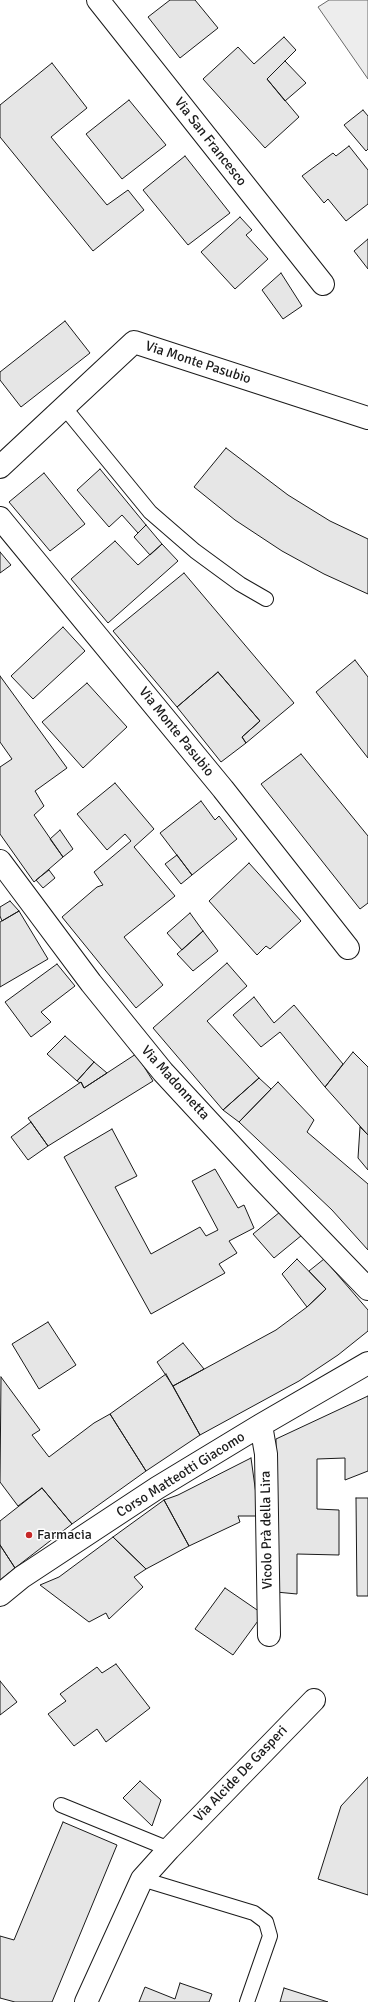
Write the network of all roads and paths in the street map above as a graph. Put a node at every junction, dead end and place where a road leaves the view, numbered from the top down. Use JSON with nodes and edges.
{"nodes":[{"id":1,"x":98,"y":0,"type":"edge"},
{"id":2,"x":323,"y":284,"type":"dead end"},
{"id":3,"x":64,"y":408,"type":"junction"},
{"id":4,"x":368,"y":418,"type":"edge"},
{"id":5,"x":0,"y":467,"type":"edge"},
{"id":6,"x":0,"y":518,"type":"edge"},
{"id":7,"x":266,"y":599,"type":"dead end"},
{"id":8,"x":0,"y":861,"type":"edge"},
{"id":9,"x":348,"y":948,"type":"dead end"},
{"id":10,"x":368,"y":1289,"type":"edge"},
{"id":11,"x":368,"y":1363,"type":"edge"},
{"id":12,"x":261,"y":1425,"type":"junction"},
{"id":13,"x":0,"y":1595,"type":"edge"},
{"id":14,"x":269,"y":1634,"type":"dead end"},
{"id":15,"x":314,"y":1700,"type":"dead end"},
{"id":16,"x":61,"y":1805,"type":"dead end"},
{"id":17,"x":169,"y":1849,"type":"junction"},
{"id":18,"x":142,"y":1879,"type":"junction"},
{"id":19,"x":86,"y":2002,"type":"edge"},
{"id":20,"x":247,"y":2002,"type":"edge"}],
"edges":[{"from":1,"to":2,"type":"street","name":"Via San Francesco"},
{"from":3,"to":4,"type":"street","name":"Via Monte Pasubio"},
{"from":3,"to":5,"type":"street","name":"Via Monte Pasubio"},
{"from":3,"to":7,"type":"lane"},
{"from":6,"to":9,"type":"street","name":"Via Monte Pasubio"},
{"from":8,"to":10,"type":"street","name":"Via Madonnetta"},
{"from":11,"to":12,"type":"street","name":"Corso Matteotti Giacomo"},
{"from":12,"to":13,"type":"street","name":"Corso Matteotti Giacomo"},
{"from":12,"to":14,"type":"street","name":"Vicolo Prà della Lira"},
{"from":15,"to":17,"type":"street","name":"Via Alcide De Gasperi"},
{"from":16,"to":17,"type":"lane"},
{"from":17,"to":18,"type":"street","name":"Via Alcide De Gasperi"},
{"from":18,"to":19,"type":"street","name":"Via Alcide De Gasperi"},
{"from":18,"to":20,"type":"lane"}]}
